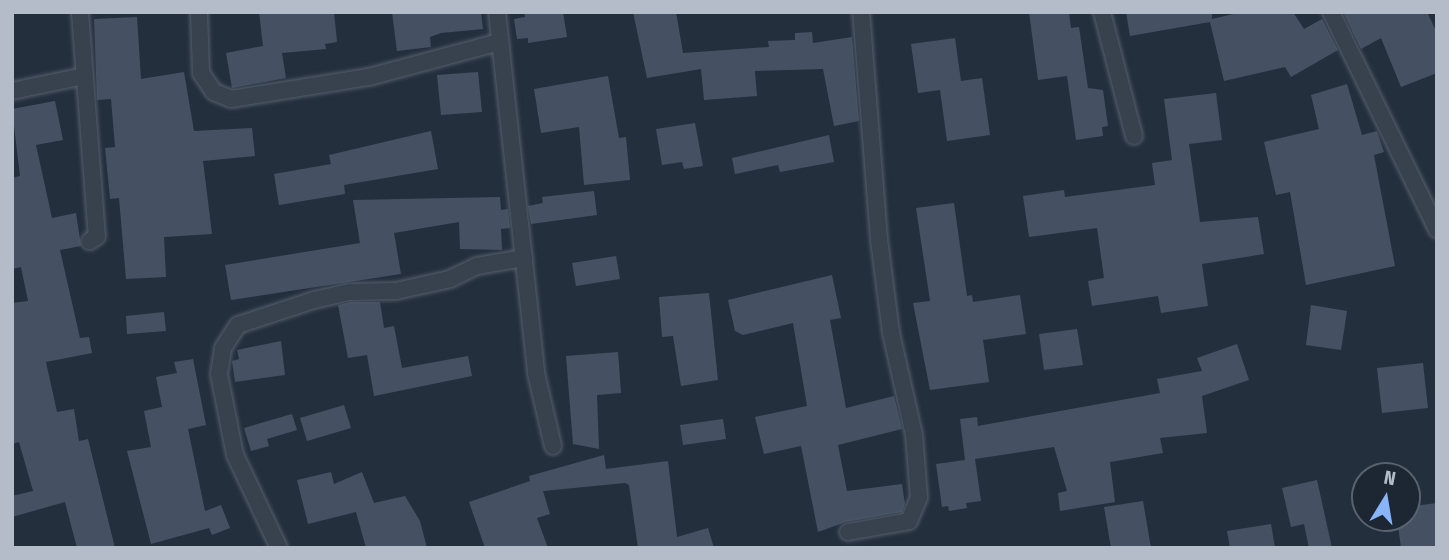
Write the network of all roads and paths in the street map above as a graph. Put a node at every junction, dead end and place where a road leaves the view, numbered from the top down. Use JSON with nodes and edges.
{"nodes":[{"id":1,"x":80,"y":12,"type":"edge"},
{"id":2,"x":200,"y":12,"type":"edge"},
{"id":3,"x":497,"y":12,"type":"edge"},
{"id":4,"x":861,"y":12,"type":"edge"},
{"id":5,"x":1102,"y":12,"type":"edge"},
{"id":6,"x":1331,"y":12,"type":"edge"},
{"id":7,"x":500,"y":42,"type":"junction"},
{"id":8,"x":85,"y":76,"type":"junction"},
{"id":9,"x":12,"y":91,"type":"edge"},
{"id":10,"x":1134,"y":136,"type":"dead end"},
{"id":11,"x":1437,"y":229,"type":"edge"},
{"id":12,"x":90,"y":241,"type":"dead end"},
{"id":13,"x":524,"y":258,"type":"junction"},
{"id":14,"x":553,"y":446,"type":"dead end"},
{"id":15,"x":848,"y":532,"type":"dead end"},
{"id":16,"x":279,"y":548,"type":"edge"}],
"edges":[{"from":1,"to":8,"type":"street"},
{"from":2,"to":7,"type":"street"},
{"from":3,"to":7,"type":"street"},
{"from":4,"to":15,"type":"street"},
{"from":5,"to":10,"type":"street"},
{"from":6,"to":11,"type":"street"},
{"from":7,"to":13,"type":"street"},
{"from":8,"to":9,"type":"street"},
{"from":8,"to":12,"type":"street"},
{"from":13,"to":14,"type":"street"},
{"from":13,"to":16,"type":"street"}]}
